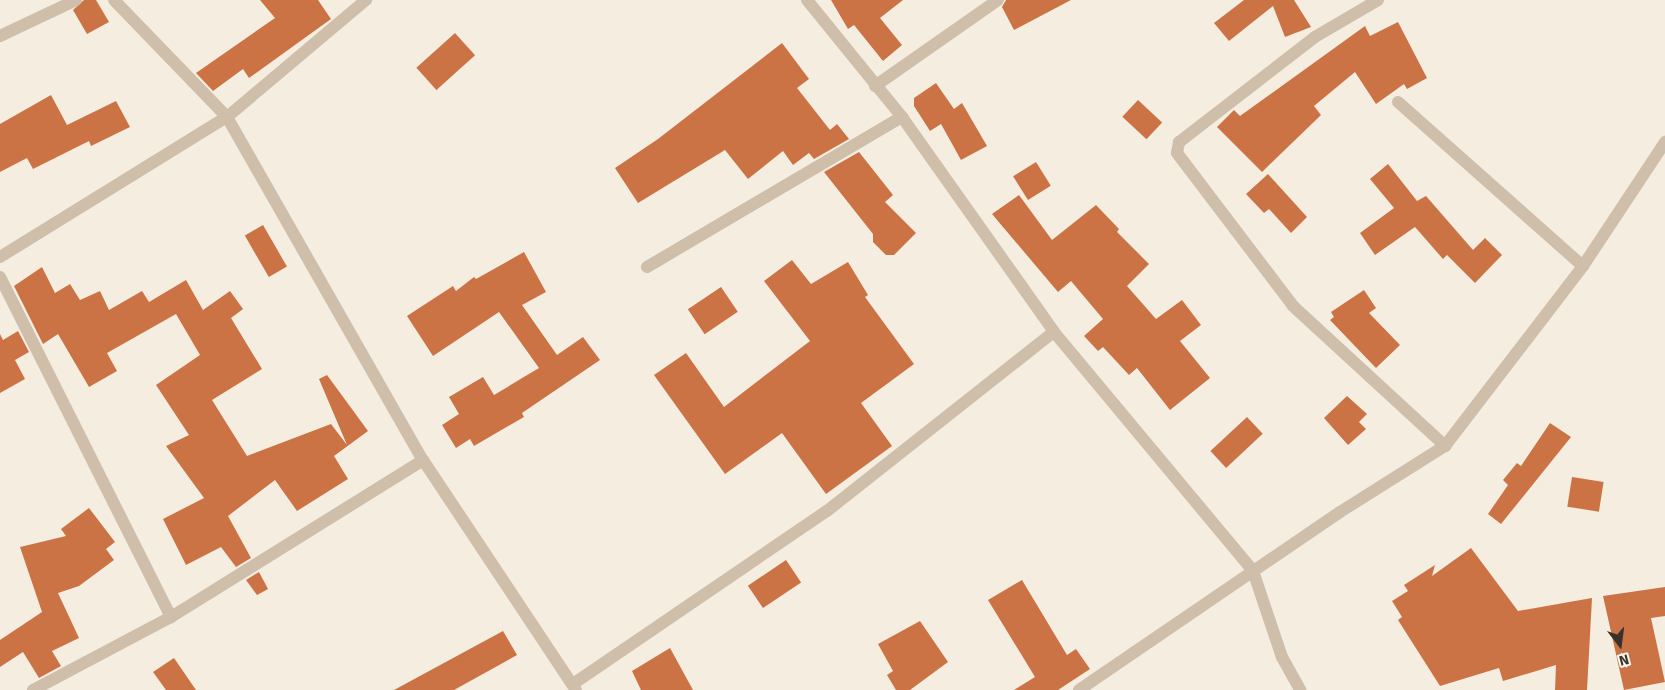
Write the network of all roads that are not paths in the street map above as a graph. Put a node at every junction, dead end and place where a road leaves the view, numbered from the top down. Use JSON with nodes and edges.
{"nodes":[{"id":1,"x":76,"y":0,"type":"edge"},
{"id":2,"x":114,"y":0,"type":"edge"},
{"id":3,"x":366,"y":0,"type":"edge"},
{"id":4,"x":807,"y":0,"type":"edge"},
{"id":5,"x":998,"y":0,"type":"edge"},
{"id":6,"x":1378,"y":0,"type":"edge"},
{"id":7,"x":0,"y":36,"type":"edge"},
{"id":8,"x":875,"y":86,"type":"junction"},
{"id":9,"x":1398,"y":102,"type":"dead end"},
{"id":10,"x":227,"y":117,"type":"junction"},
{"id":11,"x":902,"y":117,"type":"junction"},
{"id":12,"x":1665,"y":142,"type":"edge"},
{"id":13,"x":0,"y":257,"type":"edge"},
{"id":14,"x":1583,"y":266,"type":"junction"},
{"id":15,"x":647,"y":267,"type":"dead end"},
{"id":16,"x":0,"y":277,"type":"edge"},
{"id":17,"x":1054,"y":332,"type":"junction"},
{"id":18,"x":1445,"y":446,"type":"junction"},
{"id":19,"x":423,"y":460,"type":"junction"},
{"id":20,"x":1253,"y":571,"type":"junction"},
{"id":21,"x":171,"y":617,"type":"junction"},
{"id":22,"x":575,"y":687,"type":"edge"},
{"id":23,"x":33,"y":690,"type":"edge"},
{"id":24,"x":1078,"y":690,"type":"edge"},
{"id":25,"x":1300,"y":690,"type":"edge"}],
"edges":[{"from":1,"to":7,"type":"street"},
{"from":2,"to":10,"type":"street"},
{"from":3,"to":10,"type":"street"},
{"from":4,"to":8,"type":"street"},
{"from":5,"to":8,"type":"street"},
{"from":6,"to":18,"type":"street"},
{"from":8,"to":11,"type":"street"},
{"from":9,"to":14,"type":"street"},
{"from":10,"to":13,"type":"street"},
{"from":10,"to":19,"type":"street"},
{"from":11,"to":15,"type":"street"},
{"from":11,"to":17,"type":"street"},
{"from":12,"to":14,"type":"street"},
{"from":14,"to":18,"type":"street"},
{"from":16,"to":21,"type":"street"},
{"from":17,"to":20,"type":"street"},
{"from":17,"to":22,"type":"street"},
{"from":18,"to":20,"type":"street"},
{"from":19,"to":21,"type":"street"},
{"from":19,"to":22,"type":"street"},
{"from":20,"to":24,"type":"street"},
{"from":20,"to":25,"type":"street"},
{"from":21,"to":23,"type":"street"}]}
